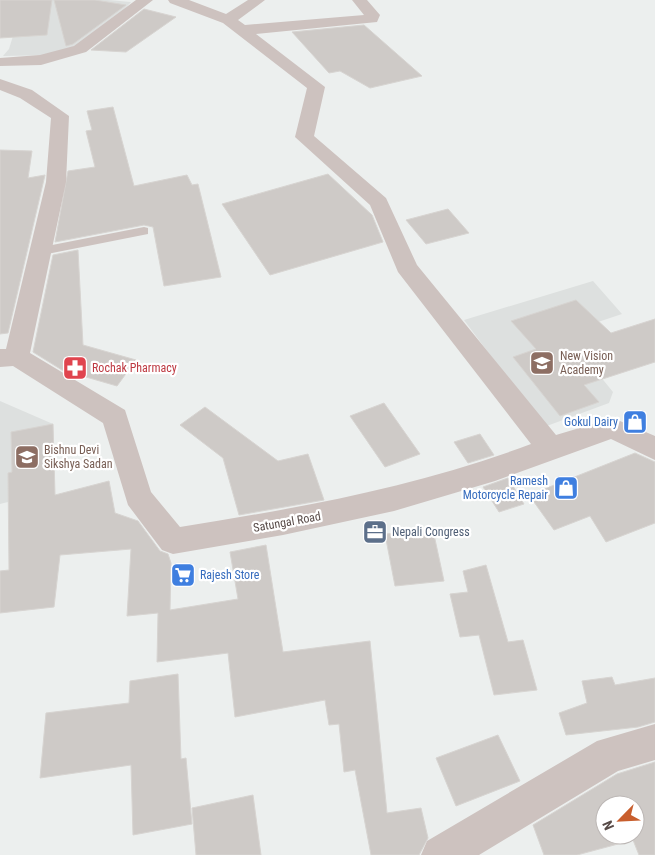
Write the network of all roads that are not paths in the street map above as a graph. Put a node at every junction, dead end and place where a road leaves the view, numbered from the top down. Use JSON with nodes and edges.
{"nodes":[{"id":1,"x":146,"y":0,"type":"edge"},
{"id":2,"x":175,"y":0,"type":"edge"},
{"id":3,"x":258,"y":0,"type":"edge"},
{"id":4,"x":359,"y":0,"type":"edge"},
{"id":5,"x":205,"y":5,"type":"edge"},
{"id":6,"x":235,"y":25,"type":"junction"},
{"id":7,"x":0,"y":44,"type":"edge"},
{"id":8,"x":2,"y":64,"type":"edge"},
{"id":9,"x":0,"y":84,"type":"edge"},
{"id":10,"x":144,"y":231,"type":"dead end"},
{"id":11,"x":42,"y":250,"type":"junction"},
{"id":12,"x":8,"y":358,"type":"edge"},
{"id":13,"x":550,"y":448,"type":"junction"},
{"id":14,"x":655,"y":449,"type":"edge"},
{"id":15,"x":655,"y":742,"type":"edge"},
{"id":16,"x":441,"y":855,"type":"edge"}],
"edges":[{"from":1,"to":8,"type":"street"},
{"from":2,"to":5,"type":"street"},
{"from":3,"to":6,"type":"street"},
{"from":4,"to":6,"type":"street"},
{"from":5,"to":6,"type":"street"},
{"from":6,"to":13,"type":"street"},
{"from":7,"to":8,"type":"street"},
{"from":9,"to":11,"type":"street"},
{"from":10,"to":11,"type":"lane"},
{"from":11,"to":12,"type":"street"},
{"from":12,"to":13,"type":"street","name":"Satungal Road"},
{"from":13,"to":14,"type":"street","name":"Satungal Road"},
{"from":15,"to":16,"type":"street"}]}
